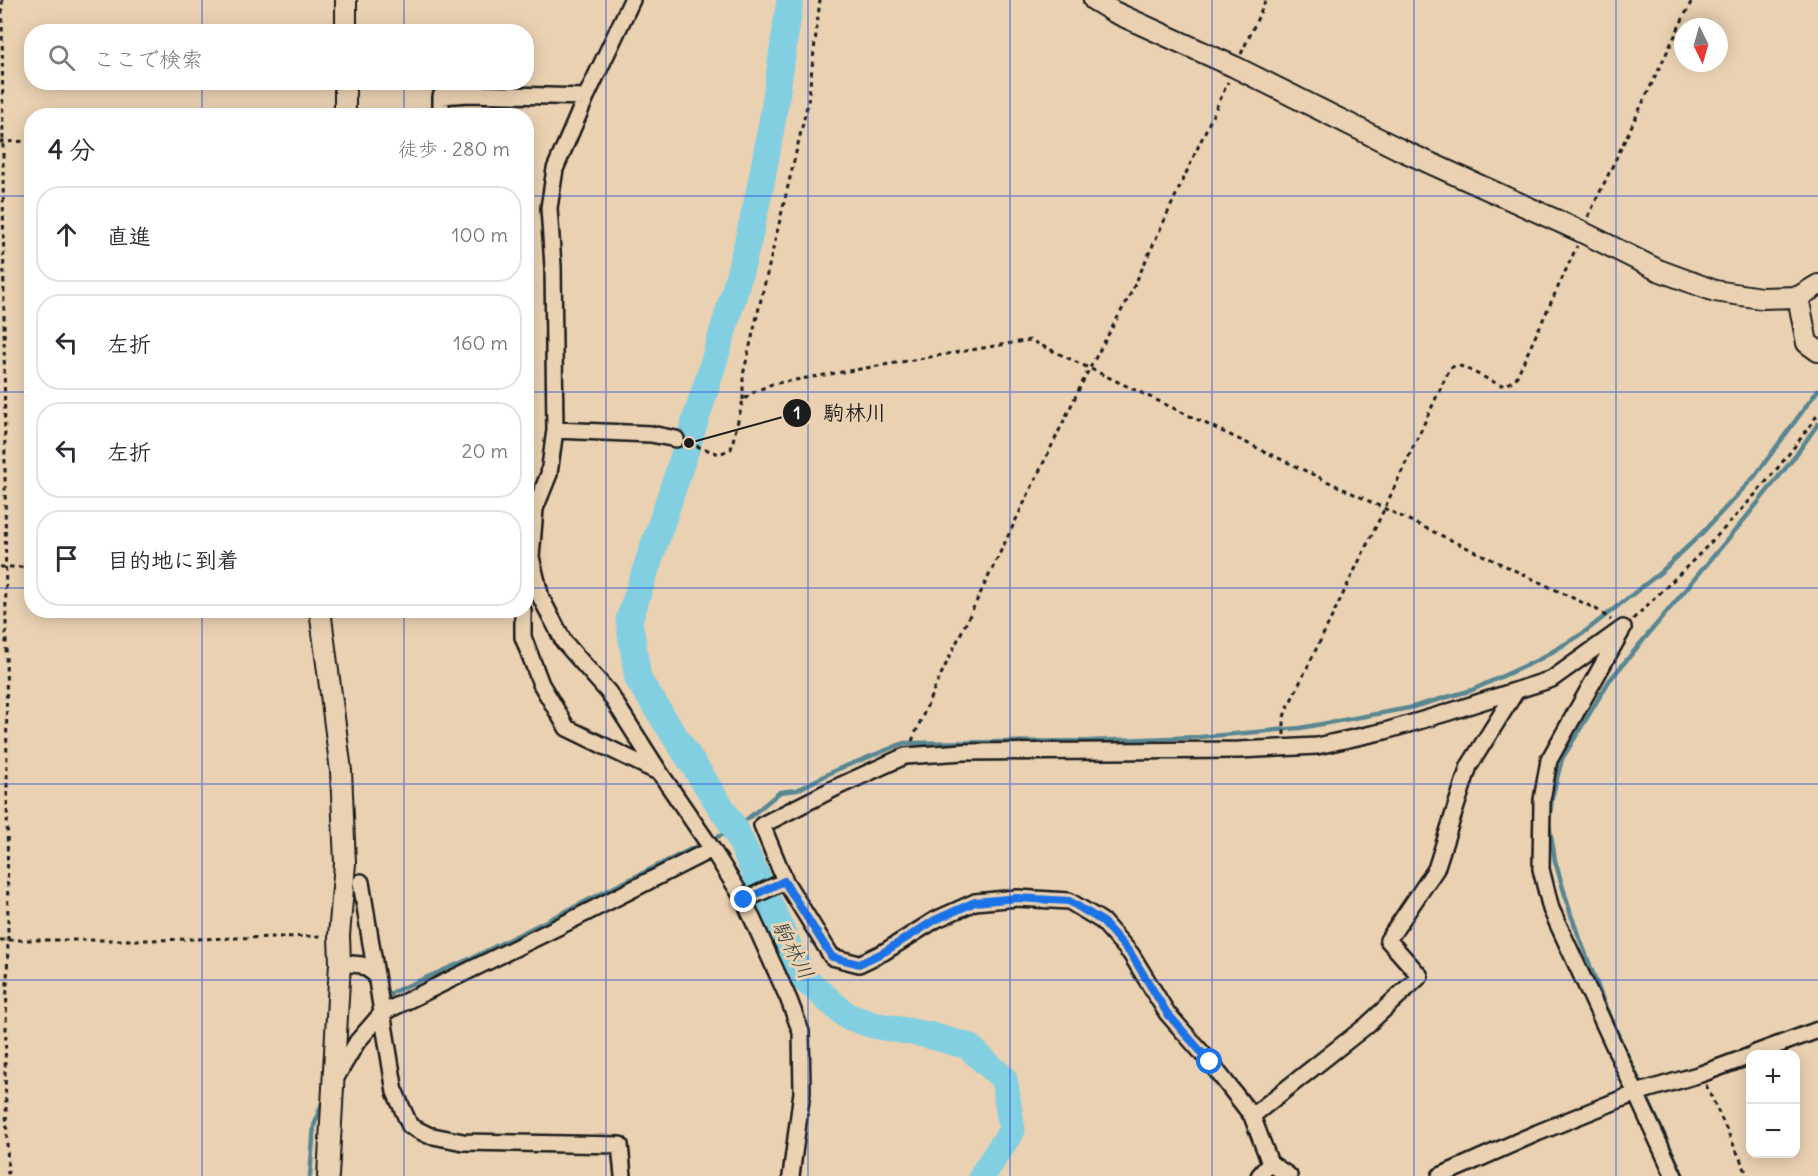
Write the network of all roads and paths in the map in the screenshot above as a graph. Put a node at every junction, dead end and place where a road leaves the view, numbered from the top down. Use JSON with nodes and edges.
{"nodes":[{"id":1,"x":2,"y":0,"type":"edge"},
{"id":2,"x":346,"y":0,"type":"edge"},
{"id":3,"x":632,"y":0,"type":"edge"},
{"id":4,"x":820,"y":0,"type":"edge"},
{"id":5,"x":1094,"y":0,"type":"edge"},
{"id":6,"x":1266,"y":0,"type":"edge"},
{"id":7,"x":1692,"y":0,"type":"edge"},
{"id":8,"x":346,"y":24,"type":"edge"},
{"id":9,"x":1235,"y":67,"type":"junction"},
{"id":10,"x":345,"y":90,"type":"edge"},
{"id":11,"x":586,"y":98,"type":"junction"},
{"id":12,"x":345,"y":108,"type":"edge"},
{"id":13,"x":441,"y":108,"type":"edge"},
{"id":14,"x":24,"y":141,"type":"edge"},
{"id":15,"x":2,"y":142,"type":"edge"},
{"id":16,"x":1581,"y":231,"type":"junction"},
{"id":17,"x":1818,"y":285,"type":"edge"},
{"id":18,"x":1798,"y":297,"type":"junction"},
{"id":19,"x":1818,"y":351,"type":"edge"},
{"id":20,"x":1089,"y":368,"type":"junction"},
{"id":21,"x":743,"y":400,"type":"junction"},
{"id":22,"x":1818,"y":414,"type":"edge"},
{"id":23,"x":555,"y":430,"type":"junction"},
{"id":24,"x":676,"y":439,"type":"joint"},
{"id":25,"x":535,"y":509,"type":"joint"},
{"id":26,"x":1385,"y":509,"type":"junction"},
{"id":27,"x":534,"y":521,"type":"edge"},
{"id":28,"x":0,"y":567,"type":"edge"},
{"id":29,"x":6,"y":567,"type":"junction"},
{"id":30,"x":24,"y":567,"type":"edge"},
{"id":31,"x":534,"y":569,"type":"edge"},
{"id":32,"x":321,"y":618,"type":"edge"},
{"id":33,"x":523,"y":618,"type":"edge"},
{"id":34,"x":1623,"y":628,"type":"junction"},
{"id":35,"x":1516,"y":691,"type":"junction"},
{"id":36,"x":1285,"y":738,"type":"dead end"},
{"id":37,"x":905,"y":756,"type":"junction"},
{"id":38,"x":660,"y":773,"type":"junction"},
{"id":39,"x":712,"y":849,"type":"junction"},
{"id":40,"x":784,"y":881,"type":"junction"},
{"id":41,"x":361,"y":882,"type":"dead end"},
{"id":42,"x":744,"y":900,"type":"junction"},
{"id":43,"x":339,"y":936,"type":"junction"},
{"id":44,"x":0,"y":939,"type":"edge"},
{"id":45,"x":8,"y":940,"type":"junction"},
{"id":46,"x":340,"y":963,"type":"junction"},
{"id":47,"x":376,"y":975,"type":"junction"},
{"id":48,"x":382,"y":1013,"type":"junction"},
{"id":49,"x":1818,"y":1030,"type":"edge"},
{"id":50,"x":1765,"y":1050,"type":"edge"},
{"id":51,"x":1746,"y":1057,"type":"edge"},
{"id":52,"x":1701,"y":1074,"type":"junction"},
{"id":53,"x":335,"y":1079,"type":"junction"},
{"id":54,"x":1636,"y":1094,"type":"junction"},
{"id":55,"x":1252,"y":1116,"type":"junction"},
{"id":56,"x":1270,"y":1163,"type":"junction"},
{"id":57,"x":8,"y":1176,"type":"edge"},
{"id":58,"x":328,"y":1176,"type":"edge"},
{"id":59,"x":623,"y":1176,"type":"edge"},
{"id":60,"x":790,"y":1176,"type":"edge"},
{"id":61,"x":1259,"y":1176,"type":"edge"},
{"id":62,"x":1289,"y":1176,"type":"edge"},
{"id":63,"x":1440,"y":1176,"type":"edge"},
{"id":64,"x":1674,"y":1176,"type":"edge"},
{"id":65,"x":1748,"y":1176,"type":"edge"}],
"edges":[{"from":1,"to":15,"type":"path"},
{"from":2,"to":8,"type":"street"},
{"from":3,"to":11,"type":"street"},
{"from":4,"to":21,"type":"path"},
{"from":5,"to":9,"type":"street"},
{"from":6,"to":9,"type":"path"},
{"from":7,"to":16,"type":"path"},
{"from":9,"to":16,"type":"street"},
{"from":9,"to":20,"type":"path"},
{"from":10,"to":12,"type":"street"},
{"from":11,"to":13,"type":"street"},
{"from":11,"to":23,"type":"street"},
{"from":14,"to":15,"type":"path"},
{"from":15,"to":29,"type":"path"},
{"from":16,"to":18,"type":"street"},
{"from":16,"to":26,"type":"path"},
{"from":17,"to":18,"type":"street"},
{"from":18,"to":19,"type":"street"},
{"from":20,"to":21,"type":"path"},
{"from":20,"to":26,"type":"path"},
{"from":20,"to":37,"type":"path"},
{"from":21,"to":24,"type":"path"},
{"from":22,"to":34,"type":"path"},
{"from":23,"to":24,"type":"street"},
{"from":23,"to":25,"type":"street"},
{"from":25,"to":27,"type":"street"},
{"from":26,"to":34,"type":"path"},
{"from":26,"to":36,"type":"path"},
{"from":28,"to":29,"type":"path"},
{"from":29,"to":30,"type":"path"},
{"from":29,"to":45,"type":"path"},
{"from":31,"to":38,"type":"street"},
{"from":32,"to":43,"type":"street"},
{"from":33,"to":38,"type":"street"},
{"from":34,"to":35,"type":"street"},
{"from":34,"to":54,"type":"street"},
{"from":35,"to":37,"type":"street"},
{"from":35,"to":55,"type":"street"},
{"from":37,"to":40,"type":"street"},
{"from":38,"to":39,"type":"street"},
{"from":39,"to":42,"type":"street"},
{"from":39,"to":48,"type":"street"},
{"from":40,"to":42,"type":"street"},
{"from":40,"to":55,"type":"street"},
{"from":41,"to":47,"type":"street"},
{"from":42,"to":60,"type":"street"},
{"from":43,"to":45,"type":"path"},
{"from":43,"to":46,"type":"street"},
{"from":44,"to":45,"type":"path"},
{"from":45,"to":57,"type":"path"},
{"from":46,"to":47,"type":"street"},
{"from":46,"to":53,"type":"street"},
{"from":47,"to":48,"type":"street"},
{"from":48,"to":53,"type":"street"},
{"from":48,"to":59,"type":"street"},
{"from":49,"to":50,"type":"street"},
{"from":51,"to":52,"type":"street"},
{"from":52,"to":54,"type":"street"},
{"from":52,"to":65,"type":"path"},
{"from":53,"to":58,"type":"street"},
{"from":54,"to":63,"type":"street"},
{"from":54,"to":64,"type":"street"},
{"from":55,"to":56,"type":"street"},
{"from":56,"to":61,"type":"street"},
{"from":56,"to":62,"type":"street"}]}
